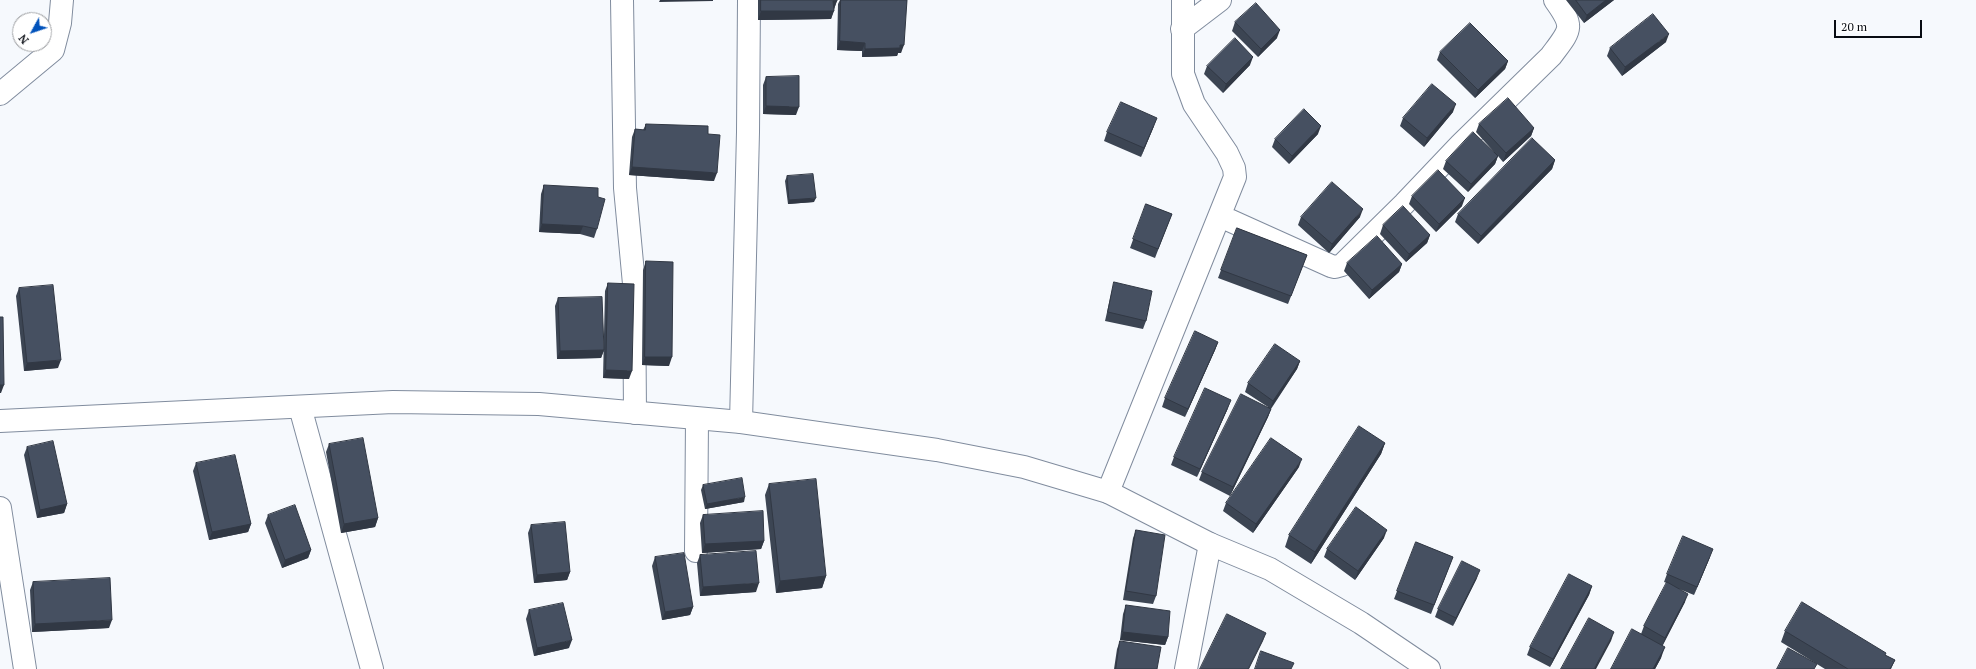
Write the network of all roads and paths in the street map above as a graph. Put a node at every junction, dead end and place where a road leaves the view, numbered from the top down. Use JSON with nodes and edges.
{"nodes":[{"id":1,"x":62,"y":0,"type":"edge"},
{"id":2,"x":622,"y":0,"type":"edge"},
{"id":3,"x":749,"y":0,"type":"edge"},
{"id":4,"x":1183,"y":0,"type":"edge"},
{"id":5,"x":1220,"y":0,"type":"edge"},
{"id":6,"x":1555,"y":0,"type":"edge"},
{"id":7,"x":1182,"y":29,"type":"junction"},
{"id":8,"x":0,"y":94,"type":"edge"},
{"id":9,"x":1220,"y":216,"type":"junction"},
{"id":10,"x":300,"y":407,"type":"junction"},
{"id":11,"x":635,"y":413,"type":"junction"},
{"id":12,"x":697,"y":419,"type":"junction"},
{"id":13,"x":0,"y":421,"type":"edge"},
{"id":14,"x":741,"y":422,"type":"junction"},
{"id":15,"x":1108,"y":492,"type":"junction"},
{"id":16,"x":0,"y":508,"type":"edge"},
{"id":17,"x":1210,"y":544,"type":"junction"},
{"id":18,"x":696,"y":551,"type":"dead end"},
{"id":19,"x":25,"y":669,"type":"edge"},
{"id":20,"x":372,"y":669,"type":"edge"},
{"id":21,"x":1186,"y":669,"type":"edge"},
{"id":22,"x":1429,"y":669,"type":"edge"}],
"edges":[{"from":1,"to":8,"type":"street"},
{"from":2,"to":11,"type":"street"},
{"from":3,"to":14,"type":"street"},
{"from":4,"to":7,"type":"street"},
{"from":5,"to":7,"type":"street"},
{"from":6,"to":9,"type":"street"},
{"from":7,"to":9,"type":"street"},
{"from":9,"to":15,"type":"street"},
{"from":10,"to":11,"type":"street"},
{"from":10,"to":13,"type":"street"},
{"from":10,"to":20,"type":"street"},
{"from":11,"to":12,"type":"street"},
{"from":12,"to":14,"type":"street"},
{"from":12,"to":18,"type":"street"},
{"from":14,"to":15,"type":"street"},
{"from":15,"to":17,"type":"street"},
{"from":16,"to":19,"type":"street"},
{"from":17,"to":21,"type":"street"},
{"from":17,"to":22,"type":"street"}]}
